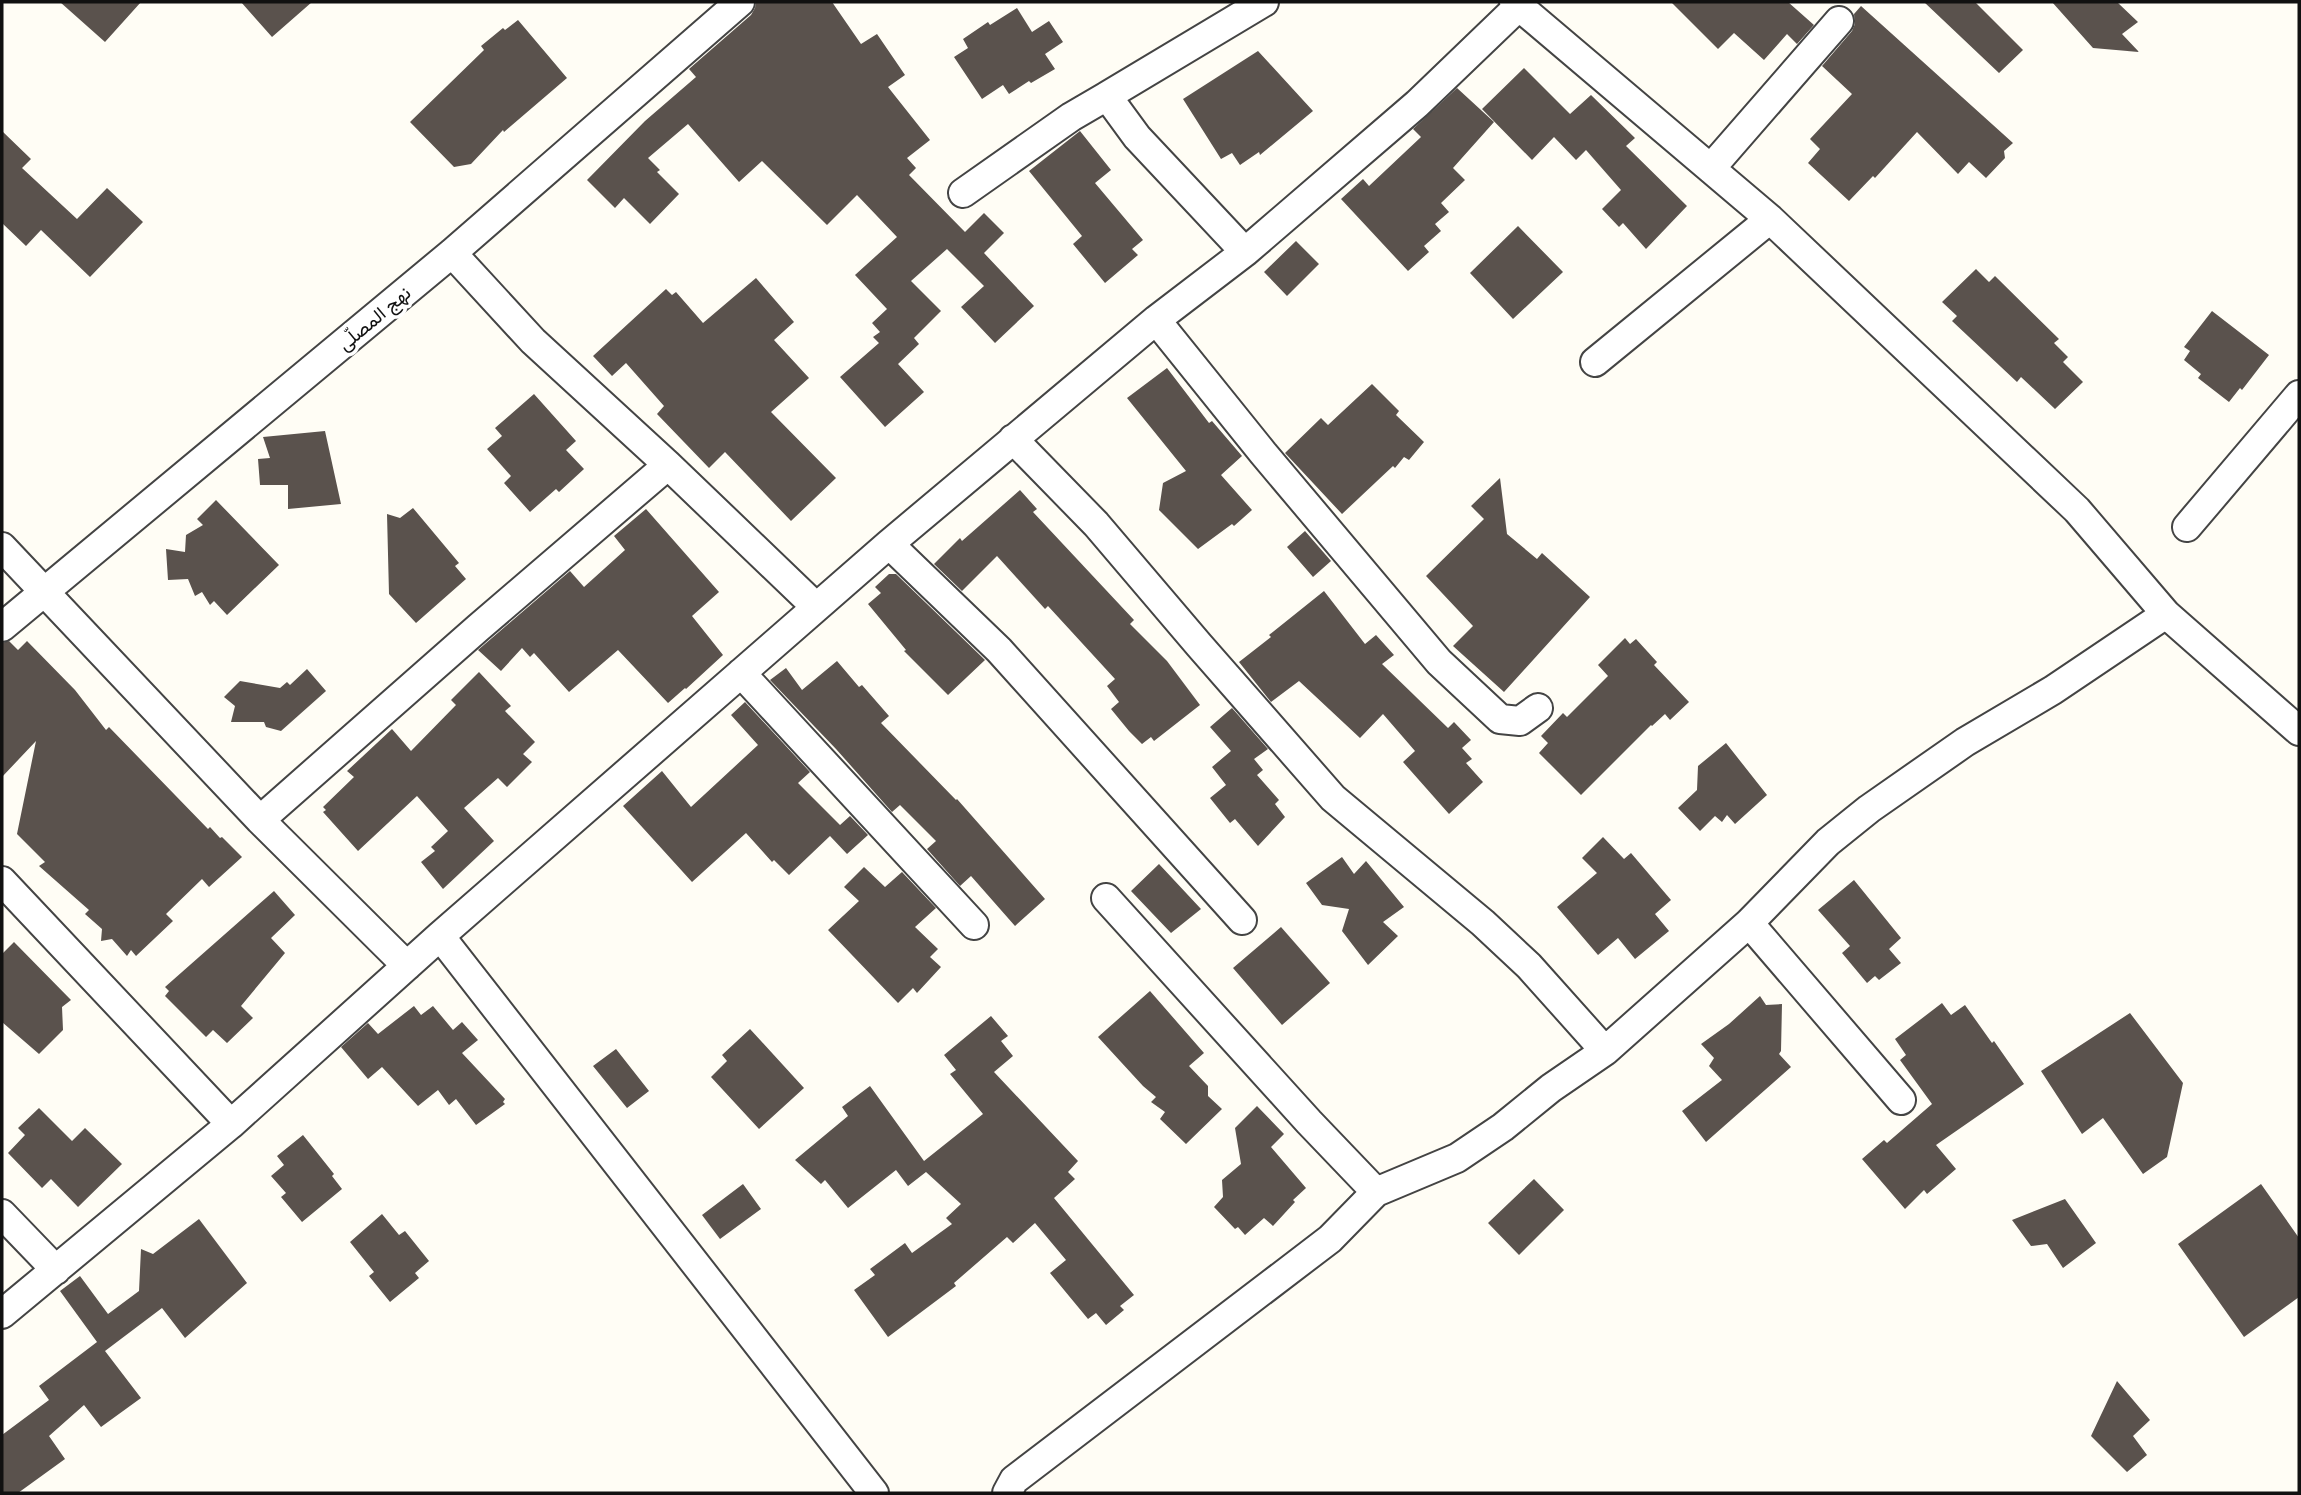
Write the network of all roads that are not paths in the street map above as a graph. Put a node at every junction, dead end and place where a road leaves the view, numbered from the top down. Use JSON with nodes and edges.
{"nodes":[{"id":1,"x":740,"y":2,"type":"edge"},
{"id":2,"x":1264,"y":2,"type":"edge"},
{"id":3,"x":1517,"y":4,"type":"edge"},
{"id":4,"x":1839,"y":21,"type":"dead end"},
{"id":5,"x":1107,"y":96,"type":"junction"},
{"id":6,"x":1712,"y":168,"type":"junction"},
{"id":7,"x":962,"y":193,"type":"dead end"},
{"id":8,"x":1770,"y":219,"type":"junction"},
{"id":9,"x":1245,"y":252,"type":"junction"},
{"id":10,"x":452,"y":253,"type":"junction"},
{"id":11,"x":1156,"y":320,"type":"junction"},
{"id":12,"x":1595,"y":362,"type":"dead end"},
{"id":13,"x":2299,"y":396,"type":"edge"},
{"id":14,"x":1013,"y":439,"type":"junction"},
{"id":15,"x":668,"y":465,"type":"junction"},
{"id":16,"x":2187,"y":527,"type":"dead end"},
{"id":17,"x":889,"y":544,"type":"junction"},
{"id":18,"x":2,"y":547,"type":"edge"},
{"id":19,"x":46,"y":592,"type":"junction"},
{"id":20,"x":816,"y":607,"type":"junction"},
{"id":21,"x":2166,"y":614,"type":"junction"},
{"id":22,"x":2,"y":627,"type":"edge"},
{"id":23,"x":741,"y":673,"type":"junction"},
{"id":24,"x":1538,"y":708,"type":"dead end"},
{"id":25,"x":2299,"y":731,"type":"edge"},
{"id":26,"x":260,"y":820,"type":"junction"},
{"id":27,"x":2,"y":881,"type":"edge"},
{"id":28,"x":1106,"y":898,"type":"dead end"},
{"id":29,"x":1242,"y":920,"type":"dead end"},
{"id":30,"x":1749,"y":923,"type":"junction"},
{"id":31,"x":974,"y":925,"type":"dead end"},
{"id":32,"x":440,"y":936,"type":"junction"},
{"id":33,"x":407,"y":966,"type":"junction"},
{"id":34,"x":1605,"y":1051,"type":"junction"},
{"id":35,"x":1900,"y":1100,"type":"dead end"},
{"id":36,"x":231,"y":1124,"type":"junction"},
{"id":37,"x":1376,"y":1192,"type":"junction"},
{"id":38,"x":2,"y":1214,"type":"edge"},
{"id":39,"x":56,"y":1270,"type":"junction"},
{"id":40,"x":2,"y":1314,"type":"edge"},
{"id":41,"x":874,"y":1493,"type":"edge"},
{"id":42,"x":1007,"y":1493,"type":"edge"}],
"edges":[{"from":1,"to":10,"type":"street","name":"نهج المصلّى"},
{"from":2,"to":5,"type":"street"},
{"from":3,"to":6,"type":"street"},
{"from":3,"to":9,"type":"street"},
{"from":4,"to":6,"type":"street"},
{"from":5,"to":7,"type":"street"},
{"from":5,"to":9,"type":"street"},
{"from":6,"to":8,"type":"street"},
{"from":8,"to":12,"type":"street"},
{"from":8,"to":21,"type":"street"},
{"from":9,"to":11,"type":"street"},
{"from":10,"to":15,"type":"street"},
{"from":10,"to":19,"type":"street","name":"نهج المصلّى"},
{"from":11,"to":14,"type":"street"},
{"from":11,"to":24,"type":"street"},
{"from":13,"to":16,"type":"street"},
{"from":14,"to":17,"type":"street"},
{"from":14,"to":34,"type":"street"},
{"from":15,"to":20,"type":"street"},
{"from":15,"to":26,"type":"street"},
{"from":17,"to":20,"type":"street"},
{"from":17,"to":29,"type":"street"},
{"from":18,"to":19,"type":"street"},
{"from":19,"to":22,"type":"street","name":"نهج المصلّى"},
{"from":19,"to":26,"type":"street"},
{"from":20,"to":23,"type":"street"},
{"from":21,"to":25,"type":"street"},
{"from":21,"to":30,"type":"street"},
{"from":23,"to":31,"type":"street"},
{"from":23,"to":32,"type":"street"},
{"from":26,"to":33,"type":"street"},
{"from":27,"to":36,"type":"street"},
{"from":28,"to":37,"type":"street"},
{"from":30,"to":34,"type":"street"},
{"from":30,"to":35,"type":"street"},
{"from":32,"to":33,"type":"street"},
{"from":32,"to":41,"type":"street"},
{"from":33,"to":36,"type":"street"},
{"from":34,"to":37,"type":"street"},
{"from":36,"to":39,"type":"street"},
{"from":37,"to":42,"type":"street"},
{"from":38,"to":39,"type":"street"},
{"from":39,"to":40,"type":"street"}]}
